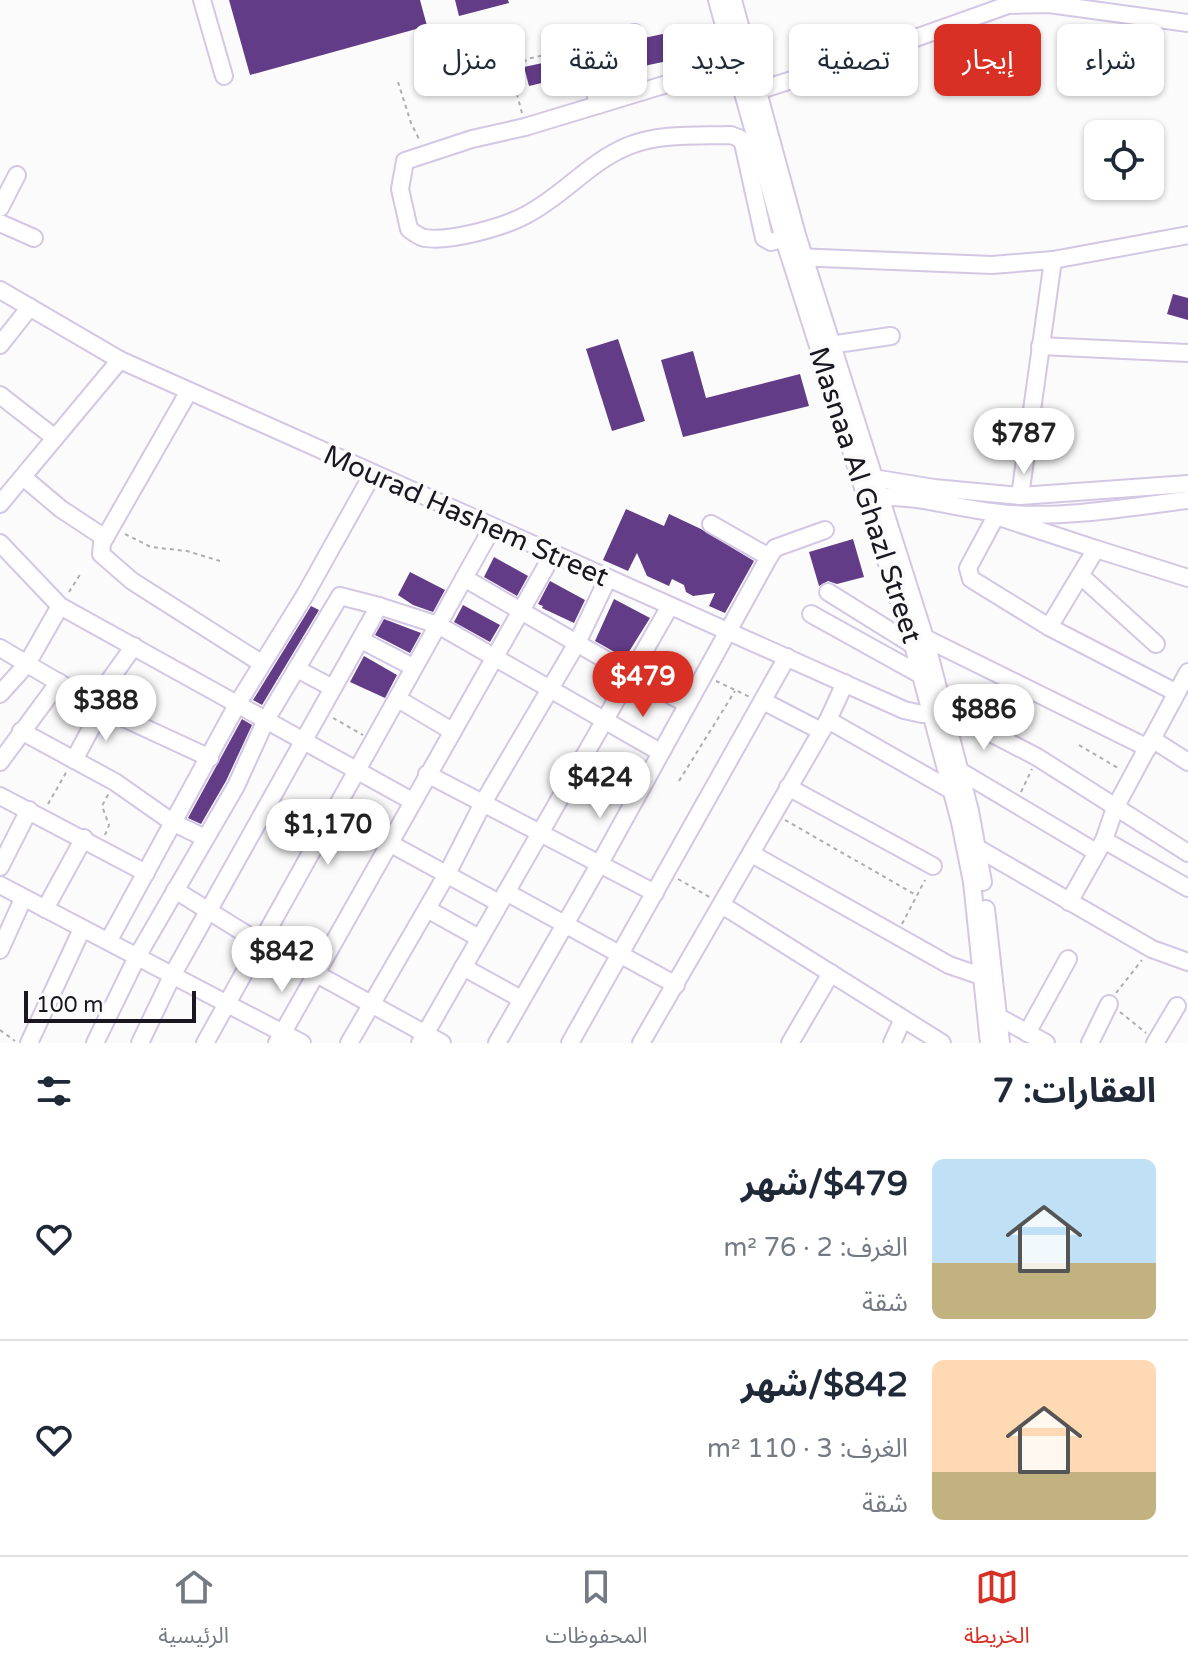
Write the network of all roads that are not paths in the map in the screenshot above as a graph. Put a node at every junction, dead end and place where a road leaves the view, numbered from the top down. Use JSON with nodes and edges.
{"nodes":[{"id":1,"x":202,"y":0,"type":"edge"},
{"id":2,"x":717,"y":0,"type":"edge"},
{"id":3,"x":733,"y":0,"type":"edge"},
{"id":4,"x":1188,"y":23,"type":"edge"},
{"id":5,"x":726,"y":24,"type":"edge"},
{"id":6,"x":736,"y":24,"type":"edge"},
{"id":7,"x":224,"y":76,"type":"dead end"},
{"id":8,"x":663,"y":85,"type":"edge"},
{"id":9,"x":773,"y":86,"type":"edge"},
{"id":10,"x":596,"y":96,"type":"edge"},
{"id":11,"x":751,"y":96,"type":"edge"},
{"id":12,"x":598,"y":105,"type":"junction"},
{"id":13,"x":17,"y":175,"type":"dead end"},
{"id":14,"x":0,"y":208,"type":"edge"},
{"id":15,"x":0,"y":223,"type":"edge"},
{"id":16,"x":1188,"y":235,"type":"edge"},
{"id":17,"x":790,"y":237,"type":"junction"},
{"id":18,"x":34,"y":238,"type":"dead end"},
{"id":19,"x":796,"y":257,"type":"junction"},
{"id":20,"x":1053,"y":260,"type":"junction"},
{"id":21,"x":0,"y":290,"type":"edge"},
{"id":22,"x":30,"y":307,"type":"junction"},
{"id":23,"x":891,"y":336,"type":"dead end"},
{"id":24,"x":0,"y":345,"type":"edge"},
{"id":25,"x":825,"y":345,"type":"junction"},
{"id":26,"x":1040,"y":346,"type":"junction"},
{"id":27,"x":1188,"y":353,"type":"edge"},
{"id":28,"x":120,"y":360,"type":"junction"},
{"id":29,"x":189,"y":391,"type":"junction"},
{"id":30,"x":0,"y":395,"type":"edge"},
{"id":31,"x":55,"y":438,"type":"junction"},
{"id":32,"x":372,"y":475,"type":"junction"},
{"id":33,"x":859,"y":476,"type":"junction"},
{"id":34,"x":23,"y":477,"type":"junction"},
{"id":35,"x":876,"y":479,"type":"junction"},
{"id":36,"x":1188,"y":484,"type":"edge"},
{"id":37,"x":907,"y":491,"type":"junction"},
{"id":38,"x":1020,"y":496,"type":"junction"},
{"id":39,"x":874,"y":497,"type":"junction"},
{"id":40,"x":1188,"y":500,"type":"edge"},
{"id":41,"x":0,"y":504,"type":"edge"},
{"id":42,"x":997,"y":514,"type":"junction"},
{"id":43,"x":711,"y":524,"type":"dead end"},
{"id":44,"x":492,"y":528,"type":"junction"},
{"id":45,"x":825,"y":530,"type":"dead end"},
{"id":46,"x":109,"y":532,"type":"junction"},
{"id":47,"x":0,"y":543,"type":"edge"},
{"id":48,"x":1096,"y":549,"type":"junction"},
{"id":49,"x":553,"y":554,"type":"junction"},
{"id":50,"x":769,"y":557,"type":"junction"},
{"id":51,"x":1081,"y":576,"type":"junction"},
{"id":52,"x":464,"y":578,"type":"junction"},
{"id":53,"x":608,"y":578,"type":"junction"},
{"id":54,"x":1188,"y":578,"type":"edge"},
{"id":55,"x":828,"y":592,"type":"dead end"},
{"id":56,"x":305,"y":595,"type":"junction"},
{"id":57,"x":340,"y":596,"type":"junction"},
{"id":58,"x":64,"y":599,"type":"junction"},
{"id":59,"x":379,"y":606,"type":"junction"},
{"id":60,"x":670,"y":606,"type":"junction"},
{"id":61,"x":522,"y":611,"type":"junction"},
{"id":62,"x":811,"y":614,"type":"dead end"},
{"id":63,"x":438,"y":625,"type":"junction"},
{"id":64,"x":1049,"y":627,"type":"junction"},
{"id":65,"x":728,"y":631,"type":"junction"},
{"id":66,"x":361,"y":640,"type":"junction"},
{"id":67,"x":919,"y":642,"type":"junction"},
{"id":68,"x":577,"y":643,"type":"junction"},
{"id":69,"x":1156,"y":644,"type":"dead end"},
{"id":70,"x":134,"y":646,"type":"junction"},
{"id":71,"x":0,"y":648,"type":"edge"},
{"id":72,"x":787,"y":657,"type":"junction"},
{"id":73,"x":497,"y":658,"type":"junction"},
{"id":74,"x":261,"y":663,"type":"junction"},
{"id":75,"x":27,"y":664,"type":"junction"},
{"id":76,"x":413,"y":667,"type":"junction"},
{"id":77,"x":297,"y":669,"type":"junction"},
{"id":78,"x":1188,"y":672,"type":"edge"},
{"id":79,"x":632,"y":675,"type":"junction"},
{"id":80,"x":921,"y":675,"type":"junction"},
{"id":81,"x":59,"y":682,"type":"junction"},
{"id":82,"x":845,"y":683,"type":"junction"},
{"id":83,"x":331,"y":687,"type":"junction"},
{"id":84,"x":551,"y":689,"type":"junction"},
{"id":85,"x":1175,"y":692,"type":"junction"},
{"id":86,"x":0,"y":694,"type":"edge"},
{"id":87,"x":398,"y":699,"type":"junction"},
{"id":88,"x":763,"y":701,"type":"junction"},
{"id":89,"x":238,"y":703,"type":"junction"},
{"id":90,"x":687,"y":704,"type":"junction"},
{"id":91,"x":98,"y":705,"type":"junction"},
{"id":92,"x":937,"y":712,"type":"junction"},
{"id":93,"x":266,"y":720,"type":"junction"},
{"id":94,"x":605,"y":720,"type":"junction"},
{"id":95,"x":824,"y":725,"type":"junction"},
{"id":96,"x":21,"y":731,"type":"junction"},
{"id":97,"x":452,"y":731,"type":"junction"},
{"id":98,"x":304,"y":739,"type":"junction"},
{"id":99,"x":1150,"y":744,"type":"junction"},
{"id":100,"x":660,"y":752,"type":"junction"},
{"id":101,"x":210,"y":758,"type":"junction"},
{"id":102,"x":74,"y":760,"type":"junction"},
{"id":103,"x":0,"y":762,"type":"edge"},
{"id":104,"x":1188,"y":762,"type":"edge"},
{"id":105,"x":358,"y":771,"type":"junction"},
{"id":106,"x":960,"y":771,"type":"junction"},
{"id":107,"x":427,"y":774,"type":"junction"},
{"id":108,"x":788,"y":787,"type":"junction"},
{"id":109,"x":951,"y":790,"type":"junction"},
{"id":110,"x":0,"y":796,"type":"edge"},
{"id":111,"x":412,"y":801,"type":"junction"},
{"id":112,"x":483,"y":803,"type":"junction"},
{"id":113,"x":1115,"y":808,"type":"junction"},
{"id":114,"x":35,"y":813,"type":"junction"},
{"id":115,"x":172,"y":822,"type":"junction"},
{"id":116,"x":539,"y":833,"type":"junction"},
{"id":117,"x":205,"y":838,"type":"junction"},
{"id":118,"x":92,"y":843,"type":"junction"},
{"id":119,"x":391,"y":844,"type":"junction"},
{"id":120,"x":1100,"y":846,"type":"junction"},
{"id":121,"x":979,"y":849,"type":"junction"},
{"id":122,"x":1188,"y":853,"type":"edge"},
{"id":123,"x":752,"y":854,"type":"junction"},
{"id":124,"x":599,"y":865,"type":"junction"},
{"id":125,"x":933,"y":866,"type":"road end"},
{"id":126,"x":0,"y":867,"type":"edge"},
{"id":127,"x":146,"y":873,"type":"junction"},
{"id":128,"x":447,"y":874,"type":"junction"},
{"id":129,"x":0,"y":885,"type":"edge"},
{"id":130,"x":1188,"y":888,"type":"edge"},
{"id":131,"x":175,"y":890,"type":"junction"},
{"id":132,"x":655,"y":893,"type":"junction"},
{"id":133,"x":503,"y":897,"type":"junction"},
{"id":134,"x":23,"y":899,"type":"junction"},
{"id":135,"x":1069,"y":902,"type":"junction"},
{"id":136,"x":722,"y":905,"type":"junction"},
{"id":137,"x":45,"y":909,"type":"junction"},
{"id":138,"x":427,"y":909,"type":"junction"},
{"id":139,"x":208,"y":910,"type":"junction"},
{"id":140,"x":565,"y":925,"type":"junction"},
{"id":141,"x":82,"y":929,"type":"junction"},
{"id":142,"x":479,"y":938,"type":"junction"},
{"id":143,"x":109,"y":940,"type":"junction"},
{"id":144,"x":262,"y":944,"type":"junction"},
{"id":145,"x":0,"y":950,"type":"edge"},
{"id":146,"x":138,"y":955,"type":"junction"},
{"id":147,"x":620,"y":956,"type":"junction"},
{"id":148,"x":1068,"y":959,"type":"dead end"},
{"id":149,"x":1188,"y":962,"type":"edge"},
{"id":150,"x":463,"y":967,"type":"junction"},
{"id":151,"x":831,"y":973,"type":"junction"},
{"id":152,"x":173,"y":974,"type":"junction"},
{"id":153,"x":317,"y":975,"type":"junction"},
{"id":154,"x":981,"y":976,"type":"junction"},
{"id":155,"x":676,"y":985,"type":"junction"},
{"id":156,"x":521,"y":999,"type":"junction"},
{"id":157,"x":227,"y":1003,"type":"junction"},
{"id":158,"x":370,"y":1004,"type":"junction"},
{"id":159,"x":1109,"y":1004,"type":"road end"},
{"id":160,"x":1177,"y":1006,"type":"dead end"},
{"id":161,"x":997,"y":1016,"type":"junction"},
{"id":162,"x":903,"y":1019,"type":"junction"},
{"id":163,"x":1027,"y":1033,"type":"junction"},
{"id":164,"x":280,"y":1038,"type":"edge"},
{"id":165,"x":423,"y":1039,"type":"edge"},
{"id":166,"x":1156,"y":1042,"type":"edge"},
{"id":167,"x":29,"y":1043,"type":"edge"},
{"id":168,"x":95,"y":1043,"type":"edge"},
{"id":169,"x":140,"y":1043,"type":"edge"},
{"id":170,"x":205,"y":1043,"type":"edge"},
{"id":171,"x":302,"y":1043,"type":"edge"},
{"id":172,"x":349,"y":1043,"type":"edge"},
{"id":173,"x":442,"y":1043,"type":"edge"},
{"id":174,"x":497,"y":1043,"type":"edge"},
{"id":175,"x":570,"y":1043,"type":"edge"},
{"id":176,"x":641,"y":1043,"type":"edge"},
{"id":177,"x":790,"y":1043,"type":"edge"},
{"id":178,"x":892,"y":1043,"type":"edge"},
{"id":179,"x":942,"y":1043,"type":"edge"},
{"id":180,"x":989,"y":1043,"type":"edge"},
{"id":181,"x":1001,"y":1043,"type":"edge"},
{"id":182,"x":1046,"y":1043,"type":"edge"},
{"id":183,"x":1090,"y":1043,"type":"edge"}],
"edges":[{"from":1,"to":7,"type":"street"},
{"from":2,"to":5,"type":"street","name":"Masnaa Al Ghazl Street"},
{"from":3,"to":6,"type":"street","name":"Masnaa Al Ghazl Street"},
{"from":4,"to":9,"type":"street"},
{"from":8,"to":12,"type":"street"},
{"from":10,"to":12,"type":"street"},
{"from":11,"to":17,"type":"street","name":"Masnaa Al Ghazl Street"},
{"from":12,"to":17,"type":"street"},
{"from":13,"to":14,"type":"street"},
{"from":15,"to":18,"type":"street"},
{"from":16,"to":20,"type":"street"},
{"from":17,"to":19,"type":"street","name":"Masnaa Al Ghazl Street"},
{"from":19,"to":20,"type":"street"},
{"from":19,"to":25,"type":"street","name":"Masnaa Al Ghazl Street"},
{"from":20,"to":26,"type":"street"},
{"from":21,"to":22,"type":"street","name":"Mourad Hashem Street"},
{"from":22,"to":24,"type":"street"},
{"from":22,"to":28,"type":"street","name":"Mourad Hashem Street"},
{"from":23,"to":25,"type":"street"},
{"from":25,"to":33,"type":"street","name":"Masnaa Al Ghazl Street"},
{"from":25,"to":35,"type":"street","name":"Masnaa Al Ghazl Street"},
{"from":26,"to":27,"type":"street"},
{"from":26,"to":38,"type":"street"},
{"from":28,"to":29,"type":"street","name":"Mourad Hashem Street"},
{"from":28,"to":31,"type":"street"},
{"from":29,"to":32,"type":"street","name":"Mourad Hashem Street"},
{"from":29,"to":46,"type":"street"},
{"from":30,"to":31,"type":"street"},
{"from":31,"to":34,"type":"street"},
{"from":32,"to":44,"type":"street","name":"Mourad Hashem Street"},
{"from":32,"to":56,"type":"street"},
{"from":33,"to":35,"type":"street"},
{"from":33,"to":39,"type":"street","name":"Masnaa Al Ghazl Street"},
{"from":34,"to":41,"type":"street"},
{"from":34,"to":46,"type":"street"},
{"from":35,"to":37,"type":"street"},
{"from":35,"to":39,"type":"street","name":"Masnaa Al Ghazl Street"},
{"from":36,"to":38,"type":"street"},
{"from":37,"to":38,"type":"street"},
{"from":37,"to":39,"type":"street"},
{"from":37,"to":42,"type":"street"},
{"from":39,"to":67,"type":"street","name":"Masnaa Al Ghazl Street"},
{"from":40,"to":42,"type":"street"},
{"from":42,"to":48,"type":"street"},
{"from":42,"to":64,"type":"street"},
{"from":43,"to":50,"type":"street"},
{"from":44,"to":49,"type":"street","name":"Mourad Hashem Street"},
{"from":44,"to":52,"type":"street"},
{"from":45,"to":50,"type":"street"},
{"from":46,"to":74,"type":"street"},
{"from":47,"to":58,"type":"street"},
{"from":48,"to":51,"type":"street"},
{"from":48,"to":54,"type":"street"},
{"from":49,"to":53,"type":"street","name":"Mourad Hashem Street"},
{"from":49,"to":61,"type":"street"},
{"from":50,"to":65,"type":"street"},
{"from":51,"to":64,"type":"street"},
{"from":51,"to":69,"type":"street"},
{"from":52,"to":61,"type":"street"},
{"from":52,"to":63,"type":"street"},
{"from":53,"to":60,"type":"street","name":"Mourad Hashem Street"},
{"from":53,"to":68,"type":"street"},
{"from":55,"to":67,"type":"street"},
{"from":56,"to":57,"type":"street"},
{"from":56,"to":74,"type":"street"},
{"from":57,"to":59,"type":"street"},
{"from":57,"to":77,"type":"street"},
{"from":58,"to":70,"type":"street"},
{"from":58,"to":75,"type":"street"},
{"from":59,"to":63,"type":"street"},
{"from":59,"to":66,"type":"street"},
{"from":60,"to":65,"type":"street","name":"Mourad Hashem Street"},
{"from":60,"to":79,"type":"street"},
{"from":61,"to":68,"type":"street"},
{"from":61,"to":73,"type":"street"},
{"from":62,"to":80,"type":"street"},
{"from":63,"to":73,"type":"street"},
{"from":63,"to":76,"type":"street"},
{"from":64,"to":85,"type":"street"},
{"from":65,"to":72,"type":"street","name":"Mourad Hashem Street"},
{"from":65,"to":90,"type":"street"},
{"from":66,"to":76,"type":"street"},
{"from":66,"to":83,"type":"street"},
{"from":67,"to":80,"type":"street","name":"Masnaa Al Ghazl Street"},
{"from":67,"to":92,"type":"street","name":"Masnaa Al Ghazl Street"},
{"from":67,"to":99,"type":"street"},
{"from":68,"to":79,"type":"street"},
{"from":68,"to":84,"type":"street"},
{"from":70,"to":89,"type":"street"},
{"from":70,"to":91,"type":"street"},
{"from":71,"to":75,"type":"street"},
{"from":72,"to":82,"type":"street","name":"Mourad Hashem Street"},
{"from":72,"to":88,"type":"street"},
{"from":73,"to":84,"type":"street"},
{"from":73,"to":97,"type":"street"},
{"from":74,"to":89,"type":"street"},
{"from":75,"to":81,"type":"street"},
{"from":75,"to":86,"type":"street"},
{"from":76,"to":87,"type":"street"},
{"from":77,"to":83,"type":"street"},
{"from":77,"to":93,"type":"street"},
{"from":78,"to":85,"type":"street"},
{"from":79,"to":90,"type":"street"},
{"from":79,"to":94,"type":"street"},
{"from":80,"to":92,"type":"street","name":"Masnaa Al Ghazl Street"},
{"from":81,"to":91,"type":"street"},
{"from":81,"to":96,"type":"street"},
{"from":82,"to":92,"type":"street","name":"Mourad Hashem Street"},
{"from":82,"to":95,"type":"street"},
{"from":83,"to":98,"type":"street"},
{"from":84,"to":94,"type":"street"},
{"from":84,"to":112,"type":"street"},
{"from":85,"to":99,"type":"street"},
{"from":87,"to":97,"type":"street"},
{"from":87,"to":105,"type":"street"},
{"from":88,"to":95,"type":"street"},
{"from":88,"to":132,"type":"street"},
{"from":89,"to":93,"type":"street"},
{"from":89,"to":101,"type":"street"},
{"from":90,"to":100,"type":"street"},
{"from":91,"to":101,"type":"street"},
{"from":91,"to":102,"type":"street"},
{"from":92,"to":106,"type":"street","name":"Masnaa Al Ghazl Street"},
{"from":92,"to":109,"type":"street","name":"Masnaa Al Ghazl Street"},
{"from":92,"to":113,"type":"street","name":"Mourad Hashem Street"},
{"from":93,"to":98,"type":"street"},
{"from":93,"to":117,"type":"street"},
{"from":94,"to":100,"type":"street"},
{"from":94,"to":116,"type":"street"},
{"from":95,"to":108,"type":"street"},
{"from":95,"to":109,"type":"street"},
{"from":96,"to":102,"type":"street"},
{"from":96,"to":103,"type":"street"},
{"from":97,"to":107,"type":"street"},
{"from":98,"to":105,"type":"street"},
{"from":98,"to":139,"type":"street"},
{"from":99,"to":104,"type":"street"},
{"from":99,"to":113,"type":"street"},
{"from":100,"to":124,"type":"street"},
{"from":101,"to":115,"type":"street"},
{"from":102,"to":115,"type":"street"},
{"from":105,"to":111,"type":"street"},
{"from":105,"to":144,"type":"street"},
{"from":106,"to":120,"type":"street"},
{"from":106,"to":121,"type":"street","name":"Masnaa Al Ghazl Street"},
{"from":107,"to":111,"type":"street"},
{"from":107,"to":112,"type":"street"},
{"from":108,"to":123,"type":"street"},
{"from":108,"to":125,"type":"street"},
{"from":109,"to":154,"type":"street","name":"Masnaa Al Ghazl Street"},
{"from":110,"to":114,"type":"street"},
{"from":111,"to":119,"type":"street"},
{"from":112,"to":116,"type":"street"},
{"from":112,"to":128,"type":"street"},
{"from":113,"to":120,"type":"street"},
{"from":113,"to":122,"type":"street","name":"Mourad Hashem Street"},
{"from":114,"to":118,"type":"street"},
{"from":114,"to":126,"type":"street"},
{"from":115,"to":117,"type":"street"},
{"from":115,"to":127,"type":"street"},
{"from":116,"to":124,"type":"street"},
{"from":116,"to":133,"type":"street"},
{"from":117,"to":131,"type":"street"},
{"from":118,"to":127,"type":"street"},
{"from":118,"to":137,"type":"street"},
{"from":119,"to":128,"type":"street"},
{"from":119,"to":153,"type":"street"},
{"from":120,"to":130,"type":"street"},
{"from":120,"to":135,"type":"street"},
{"from":121,"to":135,"type":"street"},
{"from":121,"to":161,"type":"street","name":"Masnaa Al Ghazl Street"},
{"from":123,"to":136,"type":"street"},
{"from":123,"to":154,"type":"street"},
{"from":124,"to":132,"type":"street"},
{"from":124,"to":140,"type":"street"},
{"from":127,"to":143,"type":"street"},
{"from":128,"to":133,"type":"street"},
{"from":128,"to":138,"type":"street"},
{"from":129,"to":134,"type":"street"},
{"from":131,"to":139,"type":"street"},
{"from":131,"to":146,"type":"street"},
{"from":132,"to":147,"type":"street"},
{"from":133,"to":140,"type":"street"},
{"from":133,"to":142,"type":"street"},
{"from":134,"to":137,"type":"street"},
{"from":134,"to":145,"type":"street"},
{"from":135,"to":149,"type":"street"},
{"from":136,"to":151,"type":"street"},
{"from":136,"to":155,"type":"street"},
{"from":137,"to":141,"type":"street"},
{"from":138,"to":142,"type":"street"},
{"from":138,"to":158,"type":"street"},
{"from":139,"to":144,"type":"street"},
{"from":139,"to":152,"type":"street"},
{"from":140,"to":147,"type":"street"},
{"from":140,"to":156,"type":"street"},
{"from":141,"to":143,"type":"street"},
{"from":141,"to":167,"type":"street"},
{"from":142,"to":150,"type":"street"},
{"from":143,"to":146,"type":"street"},
{"from":144,"to":153,"type":"street"},
{"from":144,"to":157,"type":"street"},
{"from":146,"to":152,"type":"street"},
{"from":146,"to":168,"type":"street"},
{"from":147,"to":155,"type":"street"},
{"from":147,"to":175,"type":"street"},
{"from":148,"to":163,"type":"street"},
{"from":150,"to":156,"type":"street"},
{"from":150,"to":165,"type":"street"},
{"from":151,"to":162,"type":"street"},
{"from":151,"to":177,"type":"street"},
{"from":152,"to":157,"type":"street"},
{"from":152,"to":169,"type":"street"},
{"from":153,"to":158,"type":"street"},
{"from":153,"to":164,"type":"street"},
{"from":154,"to":180,"type":"street","name":"Masnaa Al Ghazl Street"},
{"from":155,"to":176,"type":"street"},
{"from":156,"to":174,"type":"street"},
{"from":157,"to":164,"type":"street"},
{"from":157,"to":170,"type":"street"},
{"from":158,"to":165,"type":"street"},
{"from":158,"to":172,"type":"street"},
{"from":159,"to":183,"type":"street"},
{"from":160,"to":166,"type":"street"},
{"from":161,"to":163,"type":"street"},
{"from":161,"to":181,"type":"street","name":"Masnaa Al Ghazl Street"},
{"from":162,"to":178,"type":"street"},
{"from":162,"to":179,"type":"street"},
{"from":163,"to":182,"type":"street"},
{"from":164,"to":171,"type":"street"},
{"from":165,"to":173,"type":"street"}]}
